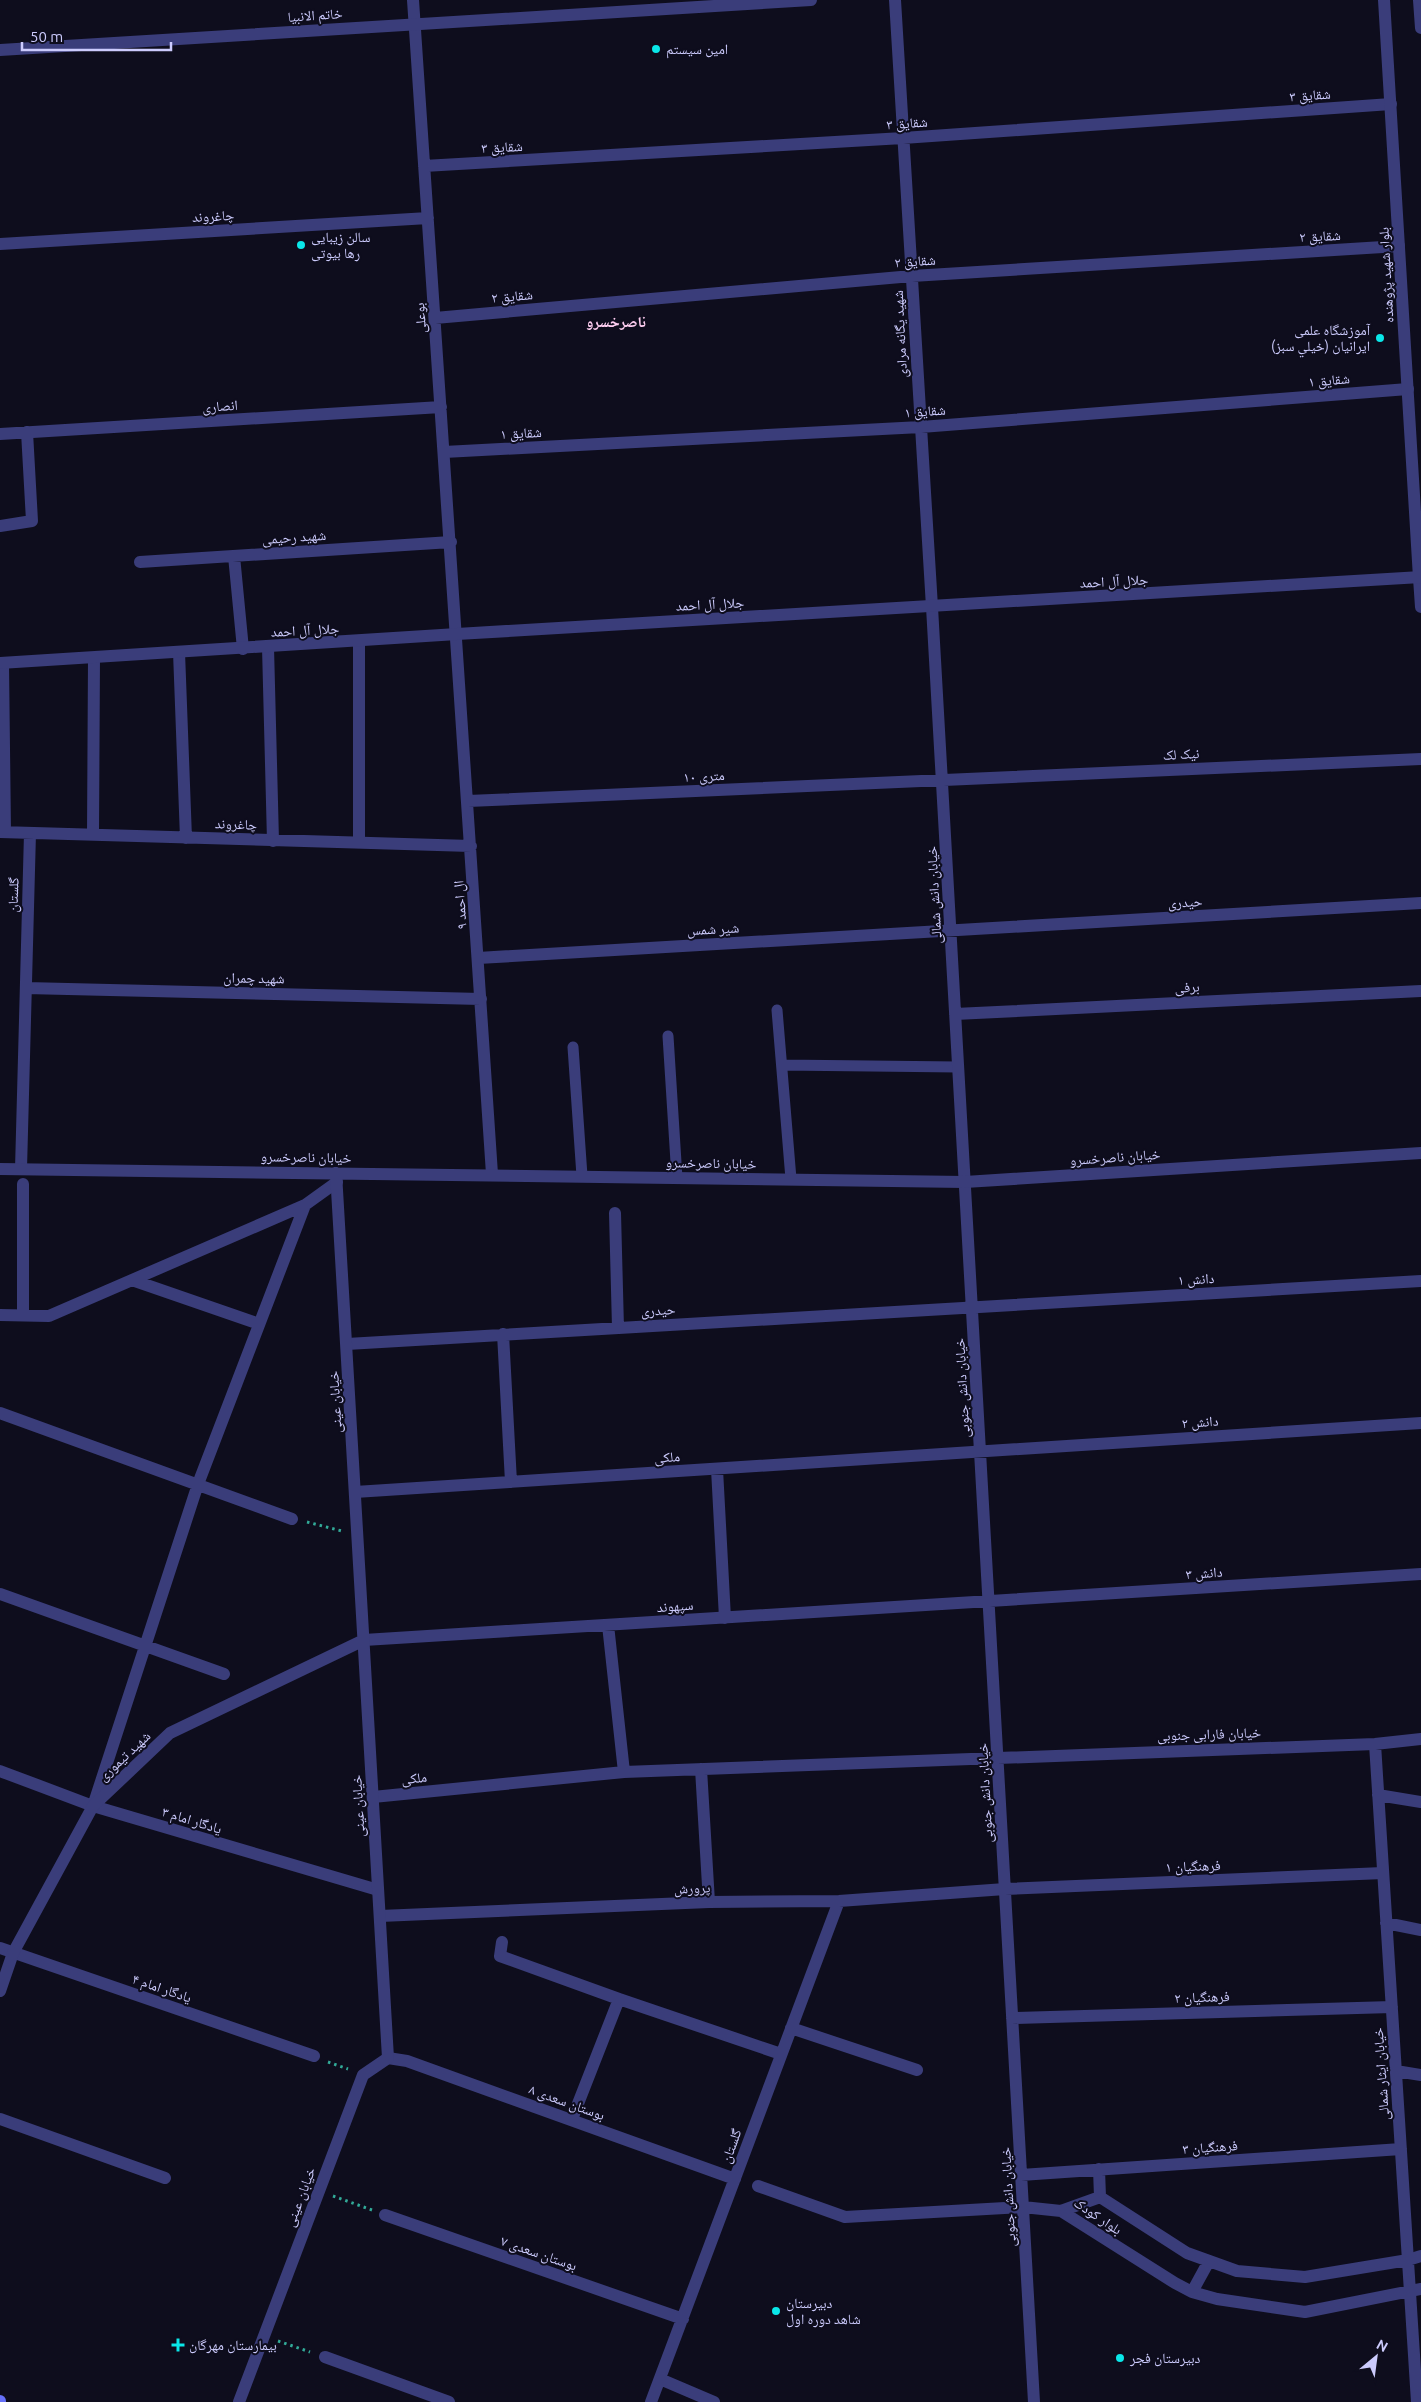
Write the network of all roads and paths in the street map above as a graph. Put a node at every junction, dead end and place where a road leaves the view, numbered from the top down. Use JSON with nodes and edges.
{"nodes":[{"id":1,"x":413,"y":0,"type":"edge"},
{"id":2,"x":811,"y":0,"type":"edge"},
{"id":3,"x":895,"y":0,"type":"edge"},
{"id":4,"x":1384,"y":0,"type":"edge"},
{"id":5,"x":1419,"y":0,"type":"edge"},
{"id":6,"x":414,"y":24,"type":"junction"},
{"id":7,"x":1421,"y":28,"type":"edge"},
{"id":8,"x":0,"y":50,"type":"edge"},
{"id":9,"x":1391,"y":104,"type":"junction"},
{"id":10,"x":903,"y":138,"type":"junction"},
{"id":11,"x":424,"y":166,"type":"junction"},
{"id":12,"x":428,"y":218,"type":"junction"},
{"id":13,"x":0,"y":244,"type":"edge"},
{"id":14,"x":1399,"y":246,"type":"junction"},
{"id":15,"x":912,"y":276,"type":"junction"},
{"id":16,"x":435,"y":318,"type":"junction"},
{"id":17,"x":1408,"y":389,"type":"junction"},
{"id":18,"x":441,"y":407,"type":"junction"},
{"id":19,"x":921,"y":427,"type":"junction"},
{"id":20,"x":27,"y":432,"type":"junction"},
{"id":21,"x":0,"y":434,"type":"edge"},
{"id":22,"x":444,"y":452,"type":"junction"},
{"id":23,"x":0,"y":526,"type":"edge"},
{"id":24,"x":451,"y":542,"type":"junction"},
{"id":25,"x":234,"y":556,"type":"junction"},
{"id":26,"x":140,"y":562,"type":"dead end"},
{"id":27,"x":1420,"y":578,"type":"edge"},
{"id":28,"x":932,"y":607,"type":"junction"},
{"id":29,"x":1421,"y":607,"type":"edge"},
{"id":30,"x":457,"y":634,"type":"junction"},
{"id":31,"x":359,"y":642,"type":"junction"},
{"id":32,"x":268,"y":647,"type":"junction"},
{"id":33,"x":243,"y":649,"type":"junction"},
{"id":34,"x":179,"y":652,"type":"junction"},
{"id":35,"x":94,"y":658,"type":"junction"},
{"id":36,"x":2,"y":663,"type":"edge"},
{"id":37,"x":1421,"y":758,"type":"edge"},
{"id":38,"x":942,"y":780,"type":"junction"},
{"id":39,"x":468,"y":801,"type":"junction"},
{"id":40,"x":2,"y":832,"type":"edge"},
{"id":41,"x":30,"y":833,"type":"junction"},
{"id":42,"x":93,"y":835,"type":"junction"},
{"id":43,"x":186,"y":838,"type":"junction"},
{"id":44,"x":273,"y":841,"type":"junction"},
{"id":45,"x":359,"y":843,"type":"junction"},
{"id":46,"x":471,"y":846,"type":"junction"},
{"id":47,"x":1421,"y":903,"type":"edge"},
{"id":48,"x":950,"y":930,"type":"junction"},
{"id":49,"x":478,"y":958,"type":"junction"},
{"id":50,"x":26,"y":988,"type":"junction"},
{"id":51,"x":1421,"y":990,"type":"edge"},
{"id":52,"x":481,"y":999,"type":"junction"},
{"id":53,"x":777,"y":1010,"type":"dead end"},
{"id":54,"x":955,"y":1014,"type":"junction"},
{"id":55,"x":668,"y":1036,"type":"dead end"},
{"id":56,"x":574,"y":1047,"type":"dead end"},
{"id":57,"x":782,"y":1064,"type":"junction"},
{"id":58,"x":958,"y":1067,"type":"junction"},
{"id":59,"x":1421,"y":1153,"type":"edge"},
{"id":60,"x":0,"y":1169,"type":"edge"},
{"id":61,"x":21,"y":1169,"type":"junction"},
{"id":62,"x":492,"y":1174,"type":"junction"},
{"id":63,"x":582,"y":1176,"type":"junction"},
{"id":64,"x":337,"y":1177,"type":"junction"},
{"id":65,"x":677,"y":1178,"type":"junction"},
{"id":66,"x":791,"y":1180,"type":"junction"},
{"id":67,"x":965,"y":1182,"type":"junction"},
{"id":68,"x":23,"y":1184,"type":"dead end"},
{"id":69,"x":305,"y":1205,"type":"junction"},
{"id":70,"x":615,"y":1213,"type":"dead end"},
{"id":71,"x":132,"y":1280,"type":"junction"},
{"id":72,"x":1421,"y":1280,"type":"edge"},
{"id":73,"x":972,"y":1307,"type":"junction"},
{"id":74,"x":0,"y":1315,"type":"edge"},
{"id":75,"x":23,"y":1315,"type":"junction"},
{"id":76,"x":259,"y":1324,"type":"junction"},
{"id":77,"x":618,"y":1328,"type":"junction"},
{"id":78,"x":503,"y":1334,"type":"junction"},
{"id":79,"x":347,"y":1344,"type":"junction"},
{"id":80,"x":0,"y":1413,"type":"edge"},
{"id":81,"x":1421,"y":1423,"type":"edge"},
{"id":82,"x":980,"y":1452,"type":"junction"},
{"id":83,"x":717,"y":1469,"type":"junction"},
{"id":84,"x":511,"y":1482,"type":"junction"},
{"id":85,"x":198,"y":1484,"type":"junction"},
{"id":86,"x":355,"y":1492,"type":"junction"},
{"id":87,"x":292,"y":1519,"type":"joint"},
{"id":88,"x":358,"y":1534,"type":"junction"},
{"id":89,"x":1421,"y":1574,"type":"edge"},
{"id":90,"x":0,"y":1594,"type":"edge"},
{"id":91,"x":989,"y":1602,"type":"junction"},
{"id":92,"x":724,"y":1618,"type":"junction"},
{"id":93,"x":608,"y":1625,"type":"junction"},
{"id":94,"x":364,"y":1640,"type":"junction"},
{"id":95,"x":145,"y":1645,"type":"junction"},
{"id":96,"x":224,"y":1674,"type":"dead end"},
{"id":97,"x":1421,"y":1739,"type":"edge"},
{"id":98,"x":1375,"y":1744,"type":"junction"},
{"id":99,"x":998,"y":1756,"type":"junction"},
{"id":100,"x":701,"y":1769,"type":"junction"},
{"id":101,"x":0,"y":1771,"type":"edge"},
{"id":102,"x":624,"y":1772,"type":"junction"},
{"id":103,"x":1378,"y":1795,"type":"junction"},
{"id":104,"x":373,"y":1797,"type":"junction"},
{"id":105,"x":1421,"y":1802,"type":"edge"},
{"id":106,"x":93,"y":1806,"type":"junction"},
{"id":107,"x":1383,"y":1873,"type":"junction"},
{"id":108,"x":1005,"y":1889,"type":"junction"},
{"id":109,"x":378,"y":1890,"type":"junction"},
{"id":110,"x":839,"y":1901,"type":"junction"},
{"id":111,"x":709,"y":1902,"type":"junction"},
{"id":112,"x":380,"y":1916,"type":"junction"},
{"id":113,"x":1386,"y":1923,"type":"junction"},
{"id":114,"x":1421,"y":1930,"type":"edge"},
{"id":115,"x":502,"y":1942,"type":"dead end"},
{"id":116,"x":0,"y":1948,"type":"edge"},
{"id":117,"x":13,"y":1953,"type":"junction"},
{"id":118,"x":0,"y":1991,"type":"edge"},
{"id":119,"x":619,"y":1999,"type":"junction"},
{"id":120,"x":1392,"y":2007,"type":"junction"},
{"id":121,"x":1012,"y":2018,"type":"junction"},
{"id":122,"x":791,"y":2028,"type":"junction"},
{"id":123,"x":781,"y":2054,"type":"junction"},
{"id":124,"x":314,"y":2056,"type":"joint"},
{"id":125,"x":388,"y":2058,"type":"junction"},
{"id":126,"x":917,"y":2070,"type":"dead end"},
{"id":127,"x":1396,"y":2071,"type":"junction"},
{"id":128,"x":363,"y":2075,"type":"junction"},
{"id":129,"x":1421,"y":2075,"type":"edge"},
{"id":130,"x":0,"y":2119,"type":"edge"},
{"id":131,"x":572,"y":2119,"type":"junction"},
{"id":132,"x":1400,"y":2149,"type":"junction"},
{"id":133,"x":1099,"y":2169,"type":"junction"},
{"id":134,"x":1021,"y":2175,"type":"junction"},
{"id":135,"x":165,"y":2178,"type":"dead end"},
{"id":136,"x":735,"y":2178,"type":"junction"},
{"id":137,"x":758,"y":2186,"type":"dead end"},
{"id":138,"x":319,"y":2190,"type":"junction"},
{"id":139,"x":1100,"y":2197,"type":"junction"},
{"id":140,"x":1023,"y":2207,"type":"junction"},
{"id":141,"x":1061,"y":2211,"type":"junction"},
{"id":142,"x":385,"y":2215,"type":"joint"},
{"id":143,"x":1421,"y":2256,"type":"edge"},
{"id":144,"x":1408,"y":2260,"type":"junction"},
{"id":145,"x":1209,"y":2261,"type":"junction"},
{"id":146,"x":1415,"y":2290,"type":"edge"},
{"id":147,"x":1192,"y":2292,"type":"junction"},
{"id":148,"x":682,"y":2319,"type":"junction"},
{"id":149,"x":264,"y":2336,"type":"junction"},
{"id":150,"x":1417,"y":2340,"type":"edge"},
{"id":151,"x":325,"y":2357,"type":"joint"},
{"id":152,"x":660,"y":2380,"type":"junction"},
{"id":153,"x":239,"y":2402,"type":"edge"},
{"id":154,"x":449,"y":2402,"type":"edge"},
{"id":155,"x":652,"y":2402,"type":"edge"},
{"id":156,"x":714,"y":2402,"type":"edge"},
{"id":157,"x":1034,"y":2402,"type":"edge"},
{"id":158,"x":1417,"y":2402,"type":"edge"}],
"edges":[{"from":1,"to":6,"type":"street","name":"بوعلی"},
{"from":2,"to":6,"type":"street","name":"خاتم الانبیا"},
{"from":3,"to":10,"type":"street","name":"شهید یگانه مرادی"},
{"from":4,"to":9,"type":"street","name":"بلوار شهید پژوهنده"},
{"from":5,"to":7,"type":"street"},
{"from":6,"to":8,"type":"street","name":"خاتم الانبیا"},
{"from":6,"to":11,"type":"street","name":"بوعلی"},
{"from":9,"to":10,"type":"street","name":"شقایق ۳"},
{"from":9,"to":14,"type":"street","name":"بلوار شهید پژوهنده"},
{"from":10,"to":11,"type":"street","name":"شقایق ۳"},
{"from":10,"to":15,"type":"street","name":"شهید یگانه مرادی"},
{"from":11,"to":12,"type":"street","name":"بوعلی"},
{"from":12,"to":13,"type":"street","name":"چاغروند"},
{"from":12,"to":16,"type":"street","name":"بوعلی"},
{"from":14,"to":15,"type":"street","name":"شقایق ۲"},
{"from":14,"to":17,"type":"street","name":"بلوار شهید پژوهنده"},
{"from":15,"to":16,"type":"street","name":"شقایق ۲"},
{"from":15,"to":19,"type":"street","name":"شهید یگانه مرادی"},
{"from":16,"to":18,"type":"street","name":"بوعلی"},
{"from":17,"to":19,"type":"street","name":"شقایق ۱"},
{"from":17,"to":27,"type":"street","name":"بلوار شهید پژوهنده"},
{"from":18,"to":20,"type":"street","name":"انصاری"},
{"from":18,"to":22,"type":"street","name":"بوعلی"},
{"from":19,"to":22,"type":"street","name":"شقایق ۱"},
{"from":19,"to":28,"type":"street","name":"شهید یگانه مرادی"},
{"from":20,"to":21,"type":"street","name":"انصاری"},
{"from":20,"to":23,"type":"street"},
{"from":22,"to":24,"type":"street","name":"بوعلی"},
{"from":24,"to":25,"type":"street","name":"شهید رحیمی"},
{"from":24,"to":30,"type":"street","name":"بوعلی"},
{"from":25,"to":26,"type":"street","name":"شهید رحیمی"},
{"from":25,"to":33,"type":"street"},
{"from":27,"to":28,"type":"street","name":"جلال آل احمد"},
{"from":27,"to":29,"type":"street","name":"بلوار شهید پژوهنده"},
{"from":28,"to":30,"type":"street","name":"جلال آل احمد"},
{"from":28,"to":38,"type":"street","name":"خیابان دانش شمالی"},
{"from":30,"to":31,"type":"street","name":"جلال آل احمد"},
{"from":30,"to":39,"type":"street","name":"ال احمد ۹"},
{"from":31,"to":32,"type":"street","name":"جلال آل احمد"},
{"from":31,"to":45,"type":"street"},
{"from":32,"to":33,"type":"street","name":"جلال آل احمد"},
{"from":32,"to":44,"type":"street"},
{"from":33,"to":34,"type":"street","name":"جلال آل احمد"},
{"from":34,"to":35,"type":"street","name":"جلال آل احمد"},
{"from":34,"to":43,"type":"street"},
{"from":35,"to":36,"type":"street","name":"جلال آل احمد"},
{"from":35,"to":42,"type":"street"},
{"from":36,"to":40,"type":"street"},
{"from":37,"to":38,"type":"street","name":"نیک لک"},
{"from":38,"to":39,"type":"street","name":"۱۰ متری"},
{"from":38,"to":48,"type":"street","name":"خیابان دانش شمالی"},
{"from":39,"to":46,"type":"street","name":"ال احمد ۹"},
{"from":40,"to":41,"type":"street","name":"چاغروند"},
{"from":41,"to":42,"type":"street","name":"چاغروند"},
{"from":41,"to":50,"type":"street","name":"گلستان"},
{"from":42,"to":43,"type":"street","name":"چاغروند"},
{"from":43,"to":44,"type":"street","name":"چاغروند"},
{"from":44,"to":45,"type":"street","name":"چاغروند"},
{"from":45,"to":46,"type":"street","name":"چاغروند"},
{"from":46,"to":49,"type":"street","name":"ال احمد ۹"},
{"from":47,"to":48,"type":"street","name":"حیدری"},
{"from":48,"to":49,"type":"street","name":"شیر شمس"},
{"from":48,"to":54,"type":"street","name":"خیابان دانش شمالی"},
{"from":49,"to":52,"type":"street","name":"ال احمد ۹"},
{"from":50,"to":52,"type":"street","name":"شهید چمران"},
{"from":50,"to":61,"type":"street","name":"گلستان"},
{"from":51,"to":54,"type":"street","name":"برفی"},
{"from":52,"to":62,"type":"street","name":"ال احمد ۹"},
{"from":53,"to":57,"type":"lane"},
{"from":54,"to":58,"type":"street","name":"خیابان دانش شمالی"},
{"from":55,"to":65,"type":"lane"},
{"from":56,"to":63,"type":"lane"},
{"from":57,"to":58,"type":"lane"},
{"from":57,"to":66,"type":"lane"},
{"from":58,"to":67,"type":"street","name":"خیابان دانش شمالی"},
{"from":59,"to":67,"type":"street","name":"خیابان ناصرخسرو"},
{"from":60,"to":61,"type":"street","name":"خیابان ناصرخسرو"},
{"from":61,"to":64,"type":"street","name":"خیابان ناصرخسرو"},
{"from":62,"to":63,"type":"street","name":"خیابان ناصرخسرو"},
{"from":62,"to":64,"type":"street","name":"خیابان ناصرخسرو"},
{"from":63,"to":65,"type":"street","name":"خیابان ناصرخسرو"},
{"from":64,"to":69,"type":"street"},
{"from":64,"to":79,"type":"street","name":"خیابان عینی"},
{"from":65,"to":66,"type":"street","name":"خیابان ناصرخسرو"},
{"from":66,"to":67,"type":"street","name":"خیابان ناصرخسرو"},
{"from":67,"to":73,"type":"street","name":"خیابان دانش جنوبی"},
{"from":68,"to":75,"type":"street"},
{"from":69,"to":71,"type":"street"},
{"from":69,"to":76,"type":"street"},
{"from":70,"to":77,"type":"street"},
{"from":71,"to":75,"type":"street"},
{"from":71,"to":76,"type":"street"},
{"from":72,"to":73,"type":"street","name":"دانش ۱"},
{"from":73,"to":77,"type":"street","name":"حیدری"},
{"from":73,"to":82,"type":"street","name":"خیابان دانش جنوبی"},
{"from":74,"to":75,"type":"street"},
{"from":76,"to":85,"type":"street"},
{"from":77,"to":78,"type":"street","name":"حیدری"},
{"from":78,"to":79,"type":"street","name":"حیدری"},
{"from":78,"to":84,"type":"street"},
{"from":79,"to":86,"type":"street","name":"خیابان عینی"},
{"from":80,"to":85,"type":"street"},
{"from":81,"to":82,"type":"street","name":"دانش ۲"},
{"from":82,"to":83,"type":"street","name":"ملکی"},
{"from":82,"to":91,"type":"street","name":"خیابان دانش جنوبی"},
{"from":83,"to":84,"type":"street","name":"ملکی"},
{"from":83,"to":92,"type":"street"},
{"from":84,"to":86,"type":"street","name":"ملکی"},
{"from":85,"to":87,"type":"street"},
{"from":85,"to":95,"type":"street"},
{"from":86,"to":88,"type":"street","name":"خیابان عینی"},
{"from":87,"to":88,"type":"path"},
{"from":88,"to":94,"type":"street","name":"خیابان عینی"},
{"from":89,"to":91,"type":"street","name":"دانش ۳"},
{"from":90,"to":95,"type":"street"},
{"from":91,"to":92,"type":"street","name":"سپهوند"},
{"from":91,"to":99,"type":"street","name":"خیابان دانش جنوبی"},
{"from":92,"to":93,"type":"street","name":"سپهوند"},
{"from":93,"to":94,"type":"street","name":"سپهوند"},
{"from":93,"to":102,"type":"street"},
{"from":94,"to":104,"type":"street","name":"خیابان عینی"},
{"from":94,"to":106,"type":"street","name":"شهید تیموری"},
{"from":95,"to":96,"type":"street"},
{"from":95,"to":106,"type":"street"},
{"from":97,"to":98,"type":"street","name":"خیابان فارابی جنوبی"},
{"from":98,"to":99,"type":"street","name":"خیابان فارابی جنوبی"},
{"from":98,"to":103,"type":"street","name":"خیابان ایثار شمالی"},
{"from":99,"to":100,"type":"street","name":"ملکی"},
{"from":99,"to":108,"type":"street","name":"خیابان دانش جنوبی"},
{"from":100,"to":102,"type":"street","name":"ملکی"},
{"from":100,"to":111,"type":"street"},
{"from":101,"to":106,"type":"street","name":"یادگار امام ۳"},
{"from":102,"to":104,"type":"street","name":"ملکی"},
{"from":103,"to":105,"type":"street"},
{"from":103,"to":107,"type":"street","name":"خیابان ایثار شمالی"},
{"from":104,"to":109,"type":"street","name":"خیابان عینی"},
{"from":106,"to":109,"type":"street","name":"یادگار امام ۳"},
{"from":106,"to":117,"type":"street","name":"شهید تیموری"},
{"from":107,"to":108,"type":"street","name":"فرهنگیان ۱"},
{"from":107,"to":113,"type":"street","name":"خیابان ایثار شمالی"},
{"from":108,"to":110,"type":"street","name":"پرورش"},
{"from":108,"to":121,"type":"street","name":"خیابان دانش جنوبی"},
{"from":109,"to":112,"type":"street","name":"خیابان عینی"},
{"from":110,"to":111,"type":"street","name":"پرورش"},
{"from":110,"to":122,"type":"street","name":"گلستان"},
{"from":111,"to":112,"type":"street","name":"پرورش"},
{"from":112,"to":125,"type":"street","name":"خیابان عینی"},
{"from":113,"to":114,"type":"street"},
{"from":113,"to":120,"type":"street","name":"خیابان ایثار شمالی"},
{"from":115,"to":119,"type":"street"},
{"from":116,"to":117,"type":"street","name":"یادگار امام ۴"},
{"from":117,"to":118,"type":"street","name":"شهید تیموری"},
{"from":117,"to":124,"type":"street","name":"یادگار امام ۴"},
{"from":119,"to":123,"type":"street"},
{"from":119,"to":131,"type":"street"},
{"from":120,"to":121,"type":"street","name":"فرهنگیان ۲"},
{"from":120,"to":127,"type":"street","name":"خیابان ایثار شمالی"},
{"from":121,"to":134,"type":"street","name":"خیابان دانش جنوبی"},
{"from":122,"to":123,"type":"street","name":"گلستان"},
{"from":122,"to":126,"type":"street"},
{"from":123,"to":136,"type":"street","name":"گلستان"},
{"from":124,"to":128,"type":"path"},
{"from":125,"to":128,"type":"street"},
{"from":125,"to":131,"type":"street","name":"بوستان سعدی ۸"},
{"from":127,"to":129,"type":"street"},
{"from":127,"to":132,"type":"street","name":"خیابان ایثار شمالی"},
{"from":128,"to":138,"type":"street","name":"خیابان عینی"},
{"from":130,"to":135,"type":"street"},
{"from":131,"to":136,"type":"street","name":"بوستان سعدی ۸"},
{"from":132,"to":133,"type":"street","name":"فرهنگیان ۳"},
{"from":132,"to":144,"type":"street","name":"خیابان ایثار شمالی"},
{"from":133,"to":134,"type":"street","name":"فرهنگیان ۳"},
{"from":133,"to":139,"type":"street"},
{"from":134,"to":140,"type":"street","name":"خیابان دانش جنوبی"},
{"from":136,"to":148,"type":"street","name":"گلستان"},
{"from":137,"to":140,"type":"street"},
{"from":138,"to":142,"type":"path"},
{"from":138,"to":149,"type":"street","name":"خیابان عینی"},
{"from":139,"to":141,"type":"street","name":"بلوار کودک"},
{"from":139,"to":145,"type":"street","name":"بلوار کودک"},
{"from":140,"to":141,"type":"street"},
{"from":140,"to":157,"type":"street","name":"خیابان دانش جنوبی"},
{"from":141,"to":147,"type":"street","name":"بلوار کودک"},
{"from":142,"to":148,"type":"street","name":"بوستان سعدی ۷"},
{"from":143,"to":144,"type":"street","name":"بلوار کودک"},
{"from":144,"to":145,"type":"street","name":"بلوار کودک"},
{"from":144,"to":146,"type":"street","name":"خیابان ایثار شمالی"},
{"from":145,"to":147,"type":"street"},
{"from":146,"to":147,"type":"street","name":"بلوار کودک"},
{"from":146,"to":150,"type":"street","name":"خیابان ایثار شمالی"},
{"from":148,"to":152,"type":"street","name":"گلستان"},
{"from":149,"to":151,"type":"path"},
{"from":149,"to":153,"type":"street","name":"خیابان عینی"},
{"from":150,"to":158,"type":"street","name":"خیابان ایثار شمالی"},
{"from":151,"to":154,"type":"street"},
{"from":152,"to":155,"type":"street","name":"گلستان"},
{"from":152,"to":156,"type":"street"}]}
